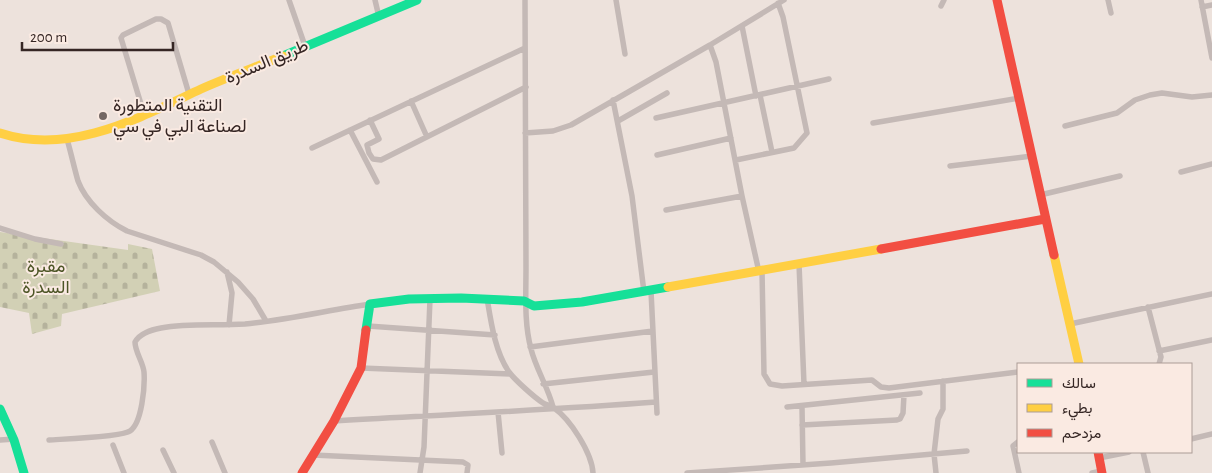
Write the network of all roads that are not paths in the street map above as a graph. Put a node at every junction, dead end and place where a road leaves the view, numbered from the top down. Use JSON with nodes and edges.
{"nodes":[{"id":1,"x":289,"y":0,"type":"edge"},
{"id":2,"x":375,"y":0,"type":"edge"},
{"id":3,"x":417,"y":0,"type":"edge"},
{"id":4,"x":525,"y":0,"type":"edge"},
{"id":5,"x":616,"y":0,"type":"edge"},
{"id":6,"x":997,"y":0,"type":"edge"},
{"id":7,"x":1108,"y":0,"type":"edge"},
{"id":8,"x":1201,"y":0,"type":"edge"},
{"id":9,"x":781,"y":2,"type":"edge"},
{"id":10,"x":1212,"y":5,"type":"edge"},
{"id":11,"x":1202,"y":7,"type":"junction"},
{"id":12,"x":1111,"y":13,"type":"dead end"},
{"id":13,"x":379,"y":17,"type":"junction"},
{"id":14,"x":742,"y":26,"type":"junction"},
{"id":15,"x":1210,"y":43,"type":"edge"},
{"id":16,"x":710,"y":45,"type":"junction"},
{"id":17,"x":305,"y":46,"type":"junction"},
{"id":18,"x":525,"y":48,"type":"junction"},
{"id":19,"x":625,"y":54,"type":"dead end"},
{"id":20,"x":1212,"y":58,"type":"edge"},
{"id":21,"x":829,"y":79,"type":"dead end"},
{"id":22,"x":526,"y":87,"type":"junction"},
{"id":23,"x":797,"y":87,"type":"junction"},
{"id":24,"x":667,"y":93,"type":"dead end"},
{"id":25,"x":189,"y":94,"type":"junction"},
{"id":26,"x":758,"y":95,"type":"junction"},
{"id":27,"x":1212,"y":95,"type":"edge"},
{"id":28,"x":1019,"y":98,"type":"junction"},
{"id":29,"x":613,"y":100,"type":"junction"},
{"id":30,"x":411,"y":102,"type":"junction"},
{"id":31,"x":723,"y":102,"type":"junction"},
{"id":32,"x":144,"y":114,"type":"junction"},
{"id":33,"x":656,"y":118,"type":"dead end"},
{"id":34,"x":370,"y":120,"type":"junction"},
{"id":35,"x":618,"y":122,"type":"junction"},
{"id":36,"x":873,"y":123,"type":"dead end"},
{"id":37,"x":1065,"y":126,"type":"dead end"},
{"id":38,"x":350,"y":130,"type":"junction"},
{"id":39,"x":0,"y":133,"type":"edge"},
{"id":40,"x":525,"y":133,"type":"junction"},
{"id":41,"x":427,"y":137,"type":"junction"},
{"id":42,"x":731,"y":138,"type":"junction"},
{"id":43,"x":67,"y":139,"type":"junction"},
{"id":44,"x":312,"y":148,"type":"dead end"},
{"id":45,"x":772,"y":152,"type":"junction"},
{"id":46,"x":657,"y":155,"type":"dead end"},
{"id":47,"x":1032,"y":156,"type":"junction"},
{"id":48,"x":736,"y":160,"type":"junction"},
{"id":49,"x":1212,"y":164,"type":"edge"},
{"id":50,"x":950,"y":166,"type":"dead end"},
{"id":51,"x":1181,"y":172,"type":"dead end"},
{"id":52,"x":1120,"y":176,"type":"dead end"},
{"id":53,"x":377,"y":182,"type":"dead end"},
{"id":54,"x":1040,"y":195,"type":"junction"},
{"id":55,"x":742,"y":196,"type":"junction"},
{"id":56,"x":666,"y":210,"type":"dead end"},
{"id":57,"x":1046,"y":220,"type":"junction"},
{"id":58,"x":0,"y":228,"type":"edge"},
{"id":59,"x":61,"y":244,"type":"dead end"},
{"id":60,"x":799,"y":264,"type":"junction"},
{"id":61,"x":227,"y":272,"type":"junction"},
{"id":62,"x":761,"y":272,"type":"junction"},
{"id":63,"x":647,"y":291,"type":"junction"},
{"id":64,"x":1212,"y":294,"type":"edge"},
{"id":65,"x":487,"y":298,"type":"junction"},
{"id":66,"x":430,"y":299,"type":"junction"},
{"id":67,"x":524,"y":301,"type":"junction"},
{"id":68,"x":370,"y":304,"type":"junction"},
{"id":69,"x":1148,"y":308,"type":"junction"},
{"id":70,"x":266,"y":321,"type":"junction"},
{"id":71,"x":229,"y":324,"type":"junction"},
{"id":72,"x":1070,"y":324,"type":"junction"},
{"id":73,"x":368,"y":326,"type":"junction"},
{"id":74,"x":429,"y":330,"type":"junction"},
{"id":75,"x":653,"y":331,"type":"junction"},
{"id":76,"x":495,"y":335,"type":"junction"},
{"id":77,"x":1212,"y":340,"type":"edge"},
{"id":78,"x":530,"y":347,"type":"junction"},
{"id":79,"x":1159,"y":352,"type":"junction"},
{"id":80,"x":1079,"y":363,"type":"edge"},
{"id":81,"x":1159,"y":363,"type":"edge"},
{"id":82,"x":361,"y":368,"type":"junction"},
{"id":83,"x":427,"y":372,"type":"junction"},
{"id":84,"x":654,"y":372,"type":"junction"},
{"id":85,"x":1017,"y":372,"type":"edge"},
{"id":86,"x":510,"y":374,"type":"junction"},
{"id":87,"x":942,"y":381,"type":"junction"},
{"id":88,"x":544,"y":384,"type":"junction"},
{"id":89,"x":804,"y":384,"type":"junction"},
{"id":90,"x":920,"y":393,"type":"dead end"},
{"id":91,"x":904,"y":395,"type":"junction"},
{"id":92,"x":656,"y":402,"type":"junction"},
{"id":93,"x":788,"y":407,"type":"dead end"},
{"id":94,"x":802,"y":407,"type":"junction"},
{"id":95,"x":554,"y":408,"type":"junction"},
{"id":96,"x":0,"y":409,"type":"edge"},
{"id":97,"x":498,"y":412,"type":"junction"},
{"id":98,"x":657,"y":413,"type":"dead end"},
{"id":99,"x":424,"y":416,"type":"junction"},
{"id":100,"x":334,"y":421,"type":"junction"},
{"id":101,"x":802,"y":425,"type":"junction"},
{"id":102,"x":1212,"y":434,"type":"edge"},
{"id":103,"x":15,"y":439,"type":"junction"},
{"id":104,"x":1192,"y":439,"type":"edge"},
{"id":105,"x":0,"y":440,"type":"edge"},
{"id":106,"x":49,"y":440,"type":"dead end"},
{"id":107,"x":212,"y":442,"type":"dead end"},
{"id":108,"x":1017,"y":443,"type":"edge"},
{"id":109,"x":113,"y":445,"type":"dead end"},
{"id":110,"x":163,"y":450,"type":"dead end"},
{"id":111,"x":967,"y":451,"type":"dead end"},
{"id":112,"x":502,"y":453,"type":"dead end"},
{"id":113,"x":1119,"y":453,"type":"edge"},
{"id":114,"x":1143,"y":453,"type":"edge"},
{"id":115,"x":934,"y":454,"type":"junction"},
{"id":116,"x":313,"y":455,"type":"junction"},
{"id":117,"x":1098,"y":455,"type":"edge"},
{"id":118,"x":423,"y":461,"type":"junction"},
{"id":119,"x":804,"y":465,"type":"junction"},
{"id":120,"x":1102,"y":472,"type":"edge"},
{"id":121,"x":24,"y":473,"type":"edge"},
{"id":122,"x":124,"y":473,"type":"edge"},
{"id":123,"x":174,"y":473,"type":"edge"},
{"id":124,"x":225,"y":473,"type":"edge"},
{"id":125,"x":302,"y":473,"type":"edge"},
{"id":126,"x":420,"y":473,"type":"edge"},
{"id":127,"x":467,"y":473,"type":"edge"},
{"id":128,"x":593,"y":473,"type":"edge"},
{"id":129,"x":687,"y":473,"type":"edge"},
{"id":130,"x":936,"y":473,"type":"edge"},
{"id":131,"x":1018,"y":473,"type":"edge"},
{"id":132,"x":1092,"y":473,"type":"edge"},
{"id":133,"x":1148,"y":473,"type":"edge"}],
"edges":[{"from":1,"to":17,"type":"street"},
{"from":2,"to":13,"type":"street"},
{"from":3,"to":13,"type":"street","name":"طريق السدرة"},
{"from":4,"to":18,"type":"street"},
{"from":5,"to":19,"type":"street"},
{"from":6,"to":28,"type":"street"},
{"from":7,"to":12,"type":"street"},
{"from":8,"to":11,"type":"street"},
{"from":9,"to":14,"type":"street"},
{"from":9,"to":23,"type":"street"},
{"from":10,"to":11,"type":"street"},
{"from":11,"to":15,"type":"street"},
{"from":13,"to":17,"type":"street","name":"طريق السدرة"},
{"from":14,"to":16,"type":"street"},
{"from":14,"to":26,"type":"street"},
{"from":15,"to":20,"type":"street"},
{"from":16,"to":29,"type":"street"},
{"from":16,"to":31,"type":"street"},
{"from":17,"to":25,"type":"street","name":"طريق السدرة"},
{"from":18,"to":22,"type":"street"},
{"from":18,"to":30,"type":"street"},
{"from":21,"to":23,"type":"street"},
{"from":22,"to":40,"type":"street"},
{"from":22,"to":41,"type":"street"},
{"from":23,"to":26,"type":"street"},
{"from":23,"to":45,"type":"street"},
{"from":24,"to":35,"type":"street"},
{"from":25,"to":32,"type":"street","name":"طريق السدرة"},
{"from":25,"to":32,"type":"street"},
{"from":26,"to":31,"type":"street"},
{"from":26,"to":45,"type":"street"},
{"from":27,"to":37,"type":"street"},
{"from":28,"to":36,"type":"street"},
{"from":28,"to":47,"type":"street"},
{"from":29,"to":35,"type":"street"},
{"from":29,"to":40,"type":"street"},
{"from":30,"to":34,"type":"street"},
{"from":30,"to":41,"type":"street"},
{"from":31,"to":33,"type":"street"},
{"from":31,"to":42,"type":"street"},
{"from":32,"to":43,"type":"street","name":"طريق السدرة"},
{"from":34,"to":38,"type":"street"},
{"from":34,"to":41,"type":"street"},
{"from":35,"to":63,"type":"street"},
{"from":38,"to":44,"type":"street"},
{"from":38,"to":53,"type":"street"},
{"from":39,"to":43,"type":"street","name":"طريق السدرة"},
{"from":40,"to":67,"type":"street"},
{"from":42,"to":46,"type":"street"},
{"from":42,"to":48,"type":"street"},
{"from":43,"to":61,"type":"street"},
{"from":45,"to":48,"type":"street"},
{"from":47,"to":50,"type":"street"},
{"from":47,"to":54,"type":"street"},
{"from":48,"to":55,"type":"street"},
{"from":49,"to":51,"type":"street"},
{"from":52,"to":54,"type":"street"},
{"from":54,"to":57,"type":"street"},
{"from":55,"to":56,"type":"street"},
{"from":55,"to":62,"type":"street"},
{"from":57,"to":60,"type":"street"},
{"from":57,"to":72,"type":"street"},
{"from":58,"to":59,"type":"street"},
{"from":60,"to":62,"type":"street"},
{"from":60,"to":89,"type":"street"},
{"from":61,"to":70,"type":"street"},
{"from":61,"to":71,"type":"street"},
{"from":62,"to":63,"type":"street"},
{"from":62,"to":89,"type":"street"},
{"from":63,"to":67,"type":"street"},
{"from":63,"to":75,"type":"street"},
{"from":64,"to":69,"type":"street"},
{"from":65,"to":66,"type":"street"},
{"from":65,"to":67,"type":"street"},
{"from":65,"to":76,"type":"street"},
{"from":66,"to":68,"type":"street"},
{"from":66,"to":74,"type":"street"},
{"from":67,"to":78,"type":"street"},
{"from":68,"to":70,"type":"street"},
{"from":68,"to":73,"type":"street"},
{"from":69,"to":72,"type":"street"},
{"from":69,"to":79,"type":"street"},
{"from":70,"to":71,"type":"street"},
{"from":71,"to":106,"type":"street"},
{"from":72,"to":80,"type":"street"},
{"from":73,"to":74,"type":"street"},
{"from":73,"to":82,"type":"street"},
{"from":74,"to":76,"type":"street"},
{"from":74,"to":83,"type":"street"},
{"from":75,"to":78,"type":"street"},
{"from":75,"to":84,"type":"street"},
{"from":76,"to":86,"type":"street"},
{"from":77,"to":79,"type":"street"},
{"from":78,"to":88,"type":"street"},
{"from":79,"to":81,"type":"street"},
{"from":82,"to":83,"type":"street"},
{"from":82,"to":100,"type":"street"},
{"from":83,"to":86,"type":"street"},
{"from":83,"to":99,"type":"street"},
{"from":84,"to":88,"type":"street"},
{"from":84,"to":92,"type":"street"},
{"from":85,"to":87,"type":"street"},
{"from":86,"to":95,"type":"street"},
{"from":87,"to":89,"type":"street"},
{"from":87,"to":115,"type":"street"},
{"from":88,"to":95,"type":"street"},
{"from":90,"to":91,"type":"street"},
{"from":91,"to":94,"type":"street"},
{"from":91,"to":101,"type":"street"},
{"from":92,"to":95,"type":"street"},
{"from":92,"to":98,"type":"street"},
{"from":93,"to":94,"type":"street"},
{"from":94,"to":101,"type":"street"},
{"from":95,"to":97,"type":"street"},
{"from":95,"to":128,"type":"street"},
{"from":96,"to":103,"type":"street"},
{"from":97,"to":99,"type":"street"},
{"from":97,"to":112,"type":"street"},
{"from":99,"to":100,"type":"street"},
{"from":99,"to":118,"type":"street"},
{"from":100,"to":116,"type":"street"},
{"from":101,"to":119,"type":"street"},
{"from":102,"to":104,"type":"street"},
{"from":103,"to":105,"type":"street"},
{"from":103,"to":121,"type":"street"},
{"from":107,"to":124,"type":"street"},
{"from":108,"to":131,"type":"street"},
{"from":109,"to":122,"type":"street"},
{"from":110,"to":123,"type":"street"},
{"from":111,"to":115,"type":"street"},
{"from":113,"to":117,"type":"street"},
{"from":114,"to":133,"type":"street"},
{"from":115,"to":119,"type":"street"},
{"from":115,"to":130,"type":"street"},
{"from":116,"to":118,"type":"street"},
{"from":116,"to":125,"type":"street"},
{"from":117,"to":120,"type":"street"},
{"from":118,"to":126,"type":"street"},
{"from":118,"to":127,"type":"street"},
{"from":119,"to":129,"type":"street"},
{"from":120,"to":132,"type":"street"}]}
